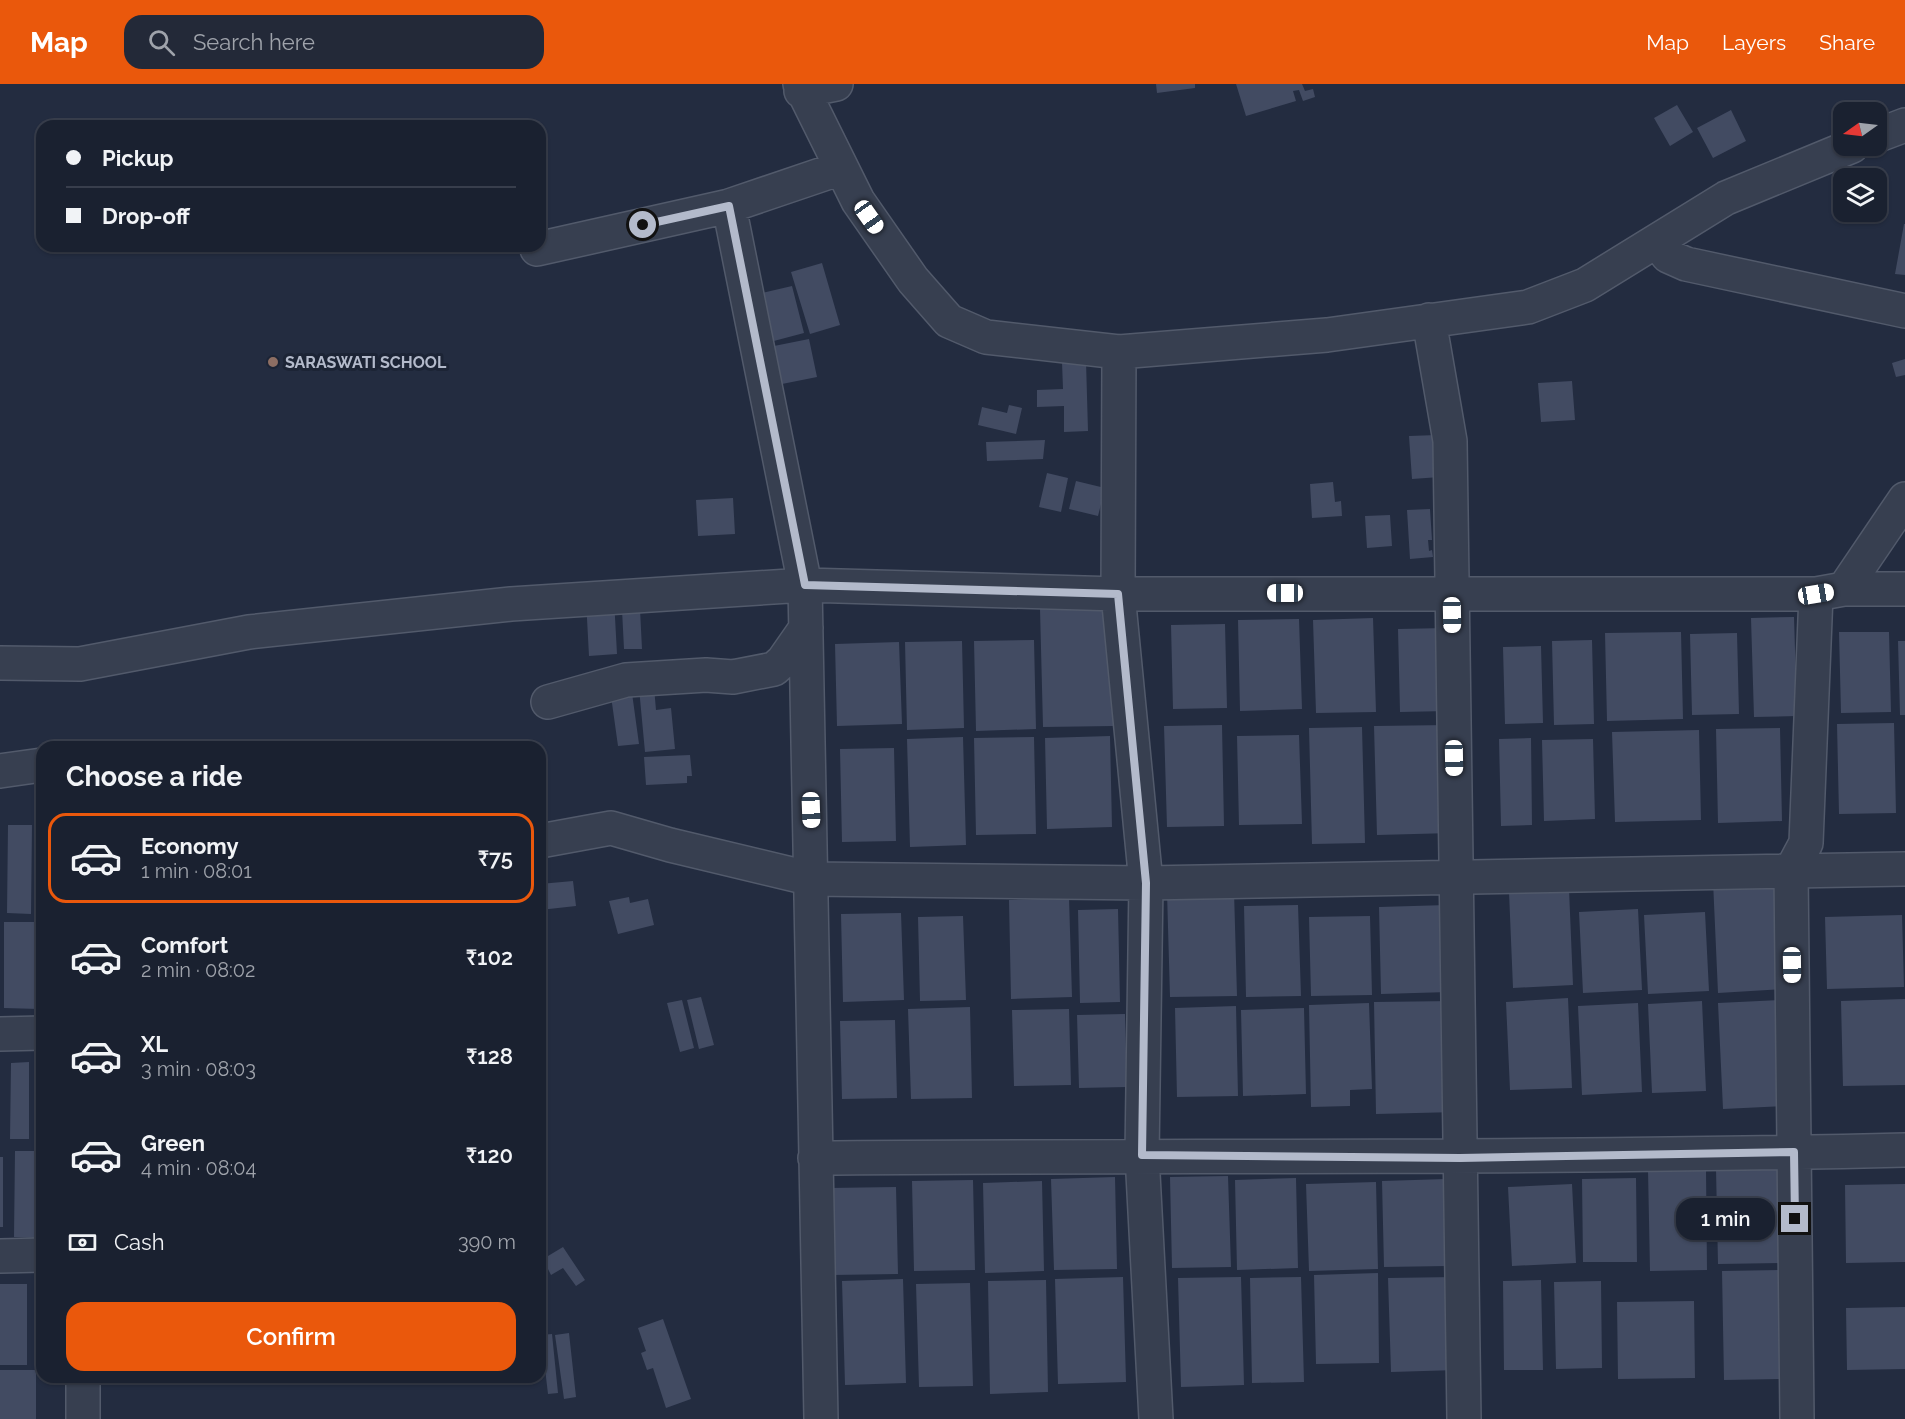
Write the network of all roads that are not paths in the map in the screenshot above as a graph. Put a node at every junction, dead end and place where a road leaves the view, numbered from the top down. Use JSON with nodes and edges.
{"nodes":[{"id":1,"x":836,"y":84,"type":"edge"},
{"id":2,"x":800,"y":88,"type":"edge"},
{"id":3,"x":1905,"y":125,"type":"edge"},
{"id":4,"x":1887,"y":132,"type":"edge"},
{"id":5,"x":1833,"y":154,"type":"edge"},
{"id":6,"x":841,"y":168,"type":"junction"},
{"id":7,"x":729,"y":206,"type":"junction"},
{"id":8,"x":1657,"y":242,"type":"junction"},
{"id":9,"x":546,"y":247,"type":"edge"},
{"id":10,"x":1905,"y":311,"type":"edge"},
{"id":11,"x":1429,"y":320,"type":"junction"},
{"id":12,"x":1119,"y":352,"type":"junction"},
{"id":13,"x":1905,"y":499,"type":"edge"},
{"id":14,"x":805,"y":585,"type":"junction"},
{"id":15,"x":1905,"y":589,"type":"edge"},
{"id":16,"x":1830,"y":591,"type":"junction"},
{"id":17,"x":1452,"y":592,"type":"junction"},
{"id":18,"x":1118,"y":594,"type":"junction"},
{"id":19,"x":806,"y":628,"type":"junction"},
{"id":20,"x":0,"y":663,"type":"edge"},
{"id":21,"x":548,"y":702,"type":"dead end"},
{"id":22,"x":36,"y":766,"type":"edge"},
{"id":23,"x":0,"y":771,"type":"edge"},
{"id":24,"x":546,"y":840,"type":"edge"},
{"id":25,"x":1905,"y":869,"type":"edge"},
{"id":26,"x":1791,"y":871,"type":"junction"},
{"id":27,"x":1456,"y":877,"type":"junction"},
{"id":28,"x":813,"y":879,"type":"junction"},
{"id":29,"x":1146,"y":883,"type":"junction"},
{"id":30,"x":36,"y":1033,"type":"edge"},
{"id":31,"x":0,"y":1034,"type":"edge"},
{"id":32,"x":1905,"y":1150,"type":"edge"},
{"id":33,"x":1794,"y":1152,"type":"junction"},
{"id":34,"x":1142,"y":1155,"type":"junction"},
{"id":35,"x":815,"y":1158,"type":"junction"},
{"id":36,"x":1460,"y":1158,"type":"junction"},
{"id":37,"x":0,"y":1256,"type":"edge"},
{"id":38,"x":36,"y":1256,"type":"edge"},
{"id":39,"x":83,"y":1383,"type":"edge"},
{"id":40,"x":83,"y":1419,"type":"edge"},
{"id":41,"x":821,"y":1419,"type":"edge"},
{"id":42,"x":1156,"y":1419,"type":"edge"},
{"id":43,"x":1464,"y":1419,"type":"edge"},
{"id":44,"x":1797,"y":1419,"type":"edge"}],
"edges":[{"from":1,"to":2,"type":"street"},
{"from":2,"to":6,"type":"street"},
{"from":3,"to":4,"type":"street"},
{"from":5,"to":8,"type":"street"},
{"from":6,"to":7,"type":"street"},
{"from":6,"to":12,"type":"street"},
{"from":7,"to":9,"type":"street"},
{"from":7,"to":14,"type":"street"},
{"from":8,"to":10,"type":"street"},
{"from":8,"to":11,"type":"street"},
{"from":11,"to":12,"type":"street"},
{"from":11,"to":17,"type":"street"},
{"from":12,"to":18,"type":"street"},
{"from":13,"to":16,"type":"street"},
{"from":14,"to":18,"type":"street"},
{"from":14,"to":19,"type":"street"},
{"from":14,"to":20,"type":"street"},
{"from":15,"to":16,"type":"street"},
{"from":16,"to":17,"type":"street"},
{"from":16,"to":26,"type":"street"},
{"from":17,"to":18,"type":"street"},
{"from":17,"to":27,"type":"street"},
{"from":18,"to":29,"type":"street"},
{"from":19,"to":21,"type":"street"},
{"from":19,"to":28,"type":"street"},
{"from":22,"to":23,"type":"street"},
{"from":24,"to":28,"type":"street"},
{"from":25,"to":26,"type":"street"},
{"from":26,"to":27,"type":"street"},
{"from":26,"to":33,"type":"street"},
{"from":27,"to":29,"type":"street"},
{"from":27,"to":36,"type":"street"},
{"from":28,"to":29,"type":"street"},
{"from":28,"to":35,"type":"street"},
{"from":29,"to":34,"type":"street"},
{"from":30,"to":31,"type":"street"},
{"from":32,"to":33,"type":"street"},
{"from":33,"to":36,"type":"street"},
{"from":33,"to":44,"type":"street"},
{"from":34,"to":35,"type":"street"},
{"from":34,"to":36,"type":"street"},
{"from":34,"to":42,"type":"street"},
{"from":35,"to":41,"type":"street"},
{"from":36,"to":43,"type":"street"},
{"from":37,"to":38,"type":"street"},
{"from":39,"to":40,"type":"street"}]}
